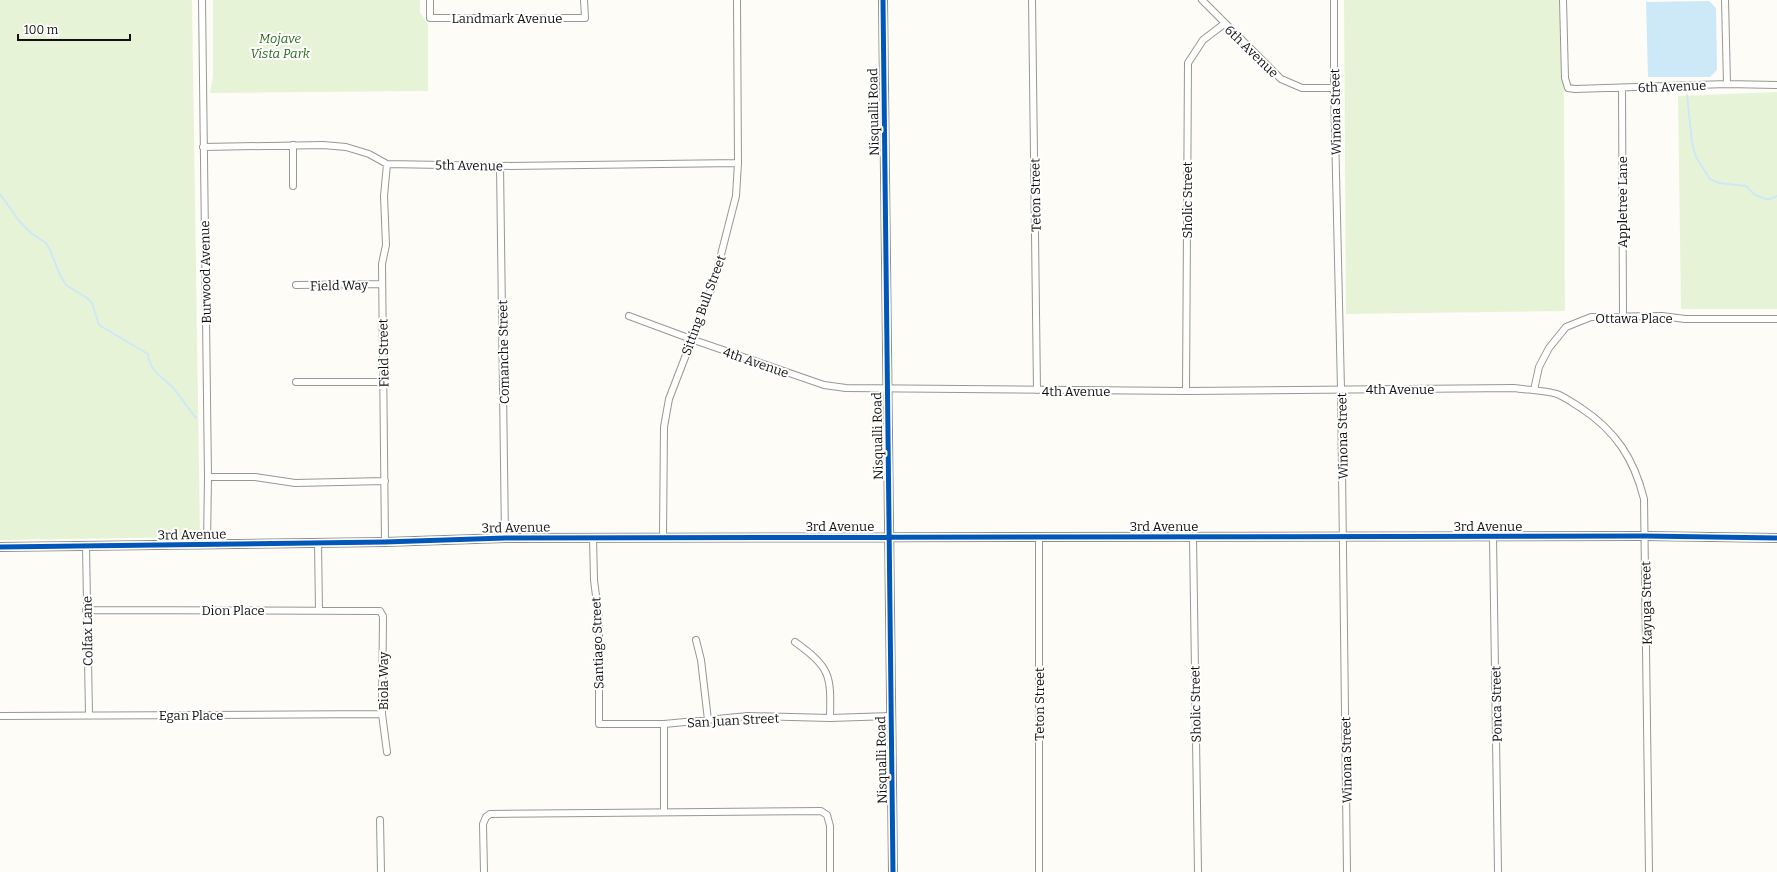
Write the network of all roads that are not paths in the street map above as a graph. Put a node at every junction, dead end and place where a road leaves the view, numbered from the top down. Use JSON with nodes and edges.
{"nodes":[{"id":1,"x":202,"y":0,"type":"edge"},
{"id":2,"x":430,"y":0,"type":"edge"},
{"id":3,"x":584,"y":0,"type":"edge"},
{"id":4,"x":737,"y":0,"type":"edge"},
{"id":5,"x":883,"y":0,"type":"edge"},
{"id":6,"x":1032,"y":0,"type":"edge"},
{"id":7,"x":1202,"y":0,"type":"edge"},
{"id":8,"x":1334,"y":0,"type":"edge"},
{"id":9,"x":1563,"y":0,"type":"edge"},
{"id":10,"x":1725,"y":0,"type":"edge"},
{"id":11,"x":1224,"y":24,"type":"junction"},
{"id":12,"x":1726,"y":84,"type":"junction"},
{"id":13,"x":1777,"y":85,"type":"edge"},
{"id":14,"x":1334,"y":88,"type":"junction"},
{"id":15,"x":1622,"y":88,"type":"junction"},
{"id":16,"x":293,"y":145,"type":"junction"},
{"id":17,"x":203,"y":147,"type":"junction"},
{"id":18,"x":387,"y":164,"type":"junction"},
{"id":19,"x":738,"y":164,"type":"junction"},
{"id":20,"x":500,"y":166,"type":"junction"},
{"id":21,"x":293,"y":186,"type":"dead end"},
{"id":22,"x":382,"y":284,"type":"junction"},
{"id":23,"x":296,"y":285,"type":"dead end"},
{"id":24,"x":629,"y":316,"type":"dead end"},
{"id":25,"x":1623,"y":316,"type":"junction"},
{"id":26,"x":1777,"y":319,"type":"edge"},
{"id":27,"x":691,"y":339,"type":"junction"},
{"id":28,"x":296,"y":382,"type":"dead end"},
{"id":29,"x":384,"y":382,"type":"junction"},
{"id":30,"x":888,"y":388,"type":"junction"},
{"id":31,"x":1341,"y":389,"type":"junction"},
{"id":32,"x":1037,"y":390,"type":"junction"},
{"id":33,"x":1534,"y":390,"type":"junction"},
{"id":34,"x":1186,"y":391,"type":"junction"},
{"id":35,"x":208,"y":477,"type":"junction"},
{"id":36,"x":385,"y":481,"type":"junction"},
{"id":37,"x":1645,"y":536,"type":"junction"},
{"id":38,"x":664,"y":537,"type":"junction"},
{"id":39,"x":889,"y":537,"type":"junction"},
{"id":40,"x":1039,"y":537,"type":"junction"},
{"id":41,"x":1193,"y":537,"type":"junction"},
{"id":42,"x":1343,"y":537,"type":"junction"},
{"id":43,"x":1493,"y":537,"type":"junction"},
{"id":44,"x":505,"y":538,"type":"junction"},
{"id":45,"x":593,"y":538,"type":"junction"},
{"id":46,"x":1777,"y":538,"type":"edge"},
{"id":47,"x":318,"y":542,"type":"junction"},
{"id":48,"x":385,"y":542,"type":"junction"},
{"id":49,"x":207,"y":544,"type":"junction"},
{"id":50,"x":86,"y":546,"type":"junction"},
{"id":51,"x":0,"y":547,"type":"edge"},
{"id":52,"x":86,"y":610,"type":"junction"},
{"id":53,"x":319,"y":610,"type":"junction"},
{"id":54,"x":380,"y":611,"type":"joint"},
{"id":55,"x":696,"y":640,"type":"dead end"},
{"id":56,"x":795,"y":642,"type":"dead end"},
{"id":57,"x":382,"y":714,"type":"junction"},
{"id":58,"x":89,"y":715,"type":"junction"},
{"id":59,"x":0,"y":716,"type":"edge"},
{"id":60,"x":891,"y":716,"type":"junction"},
{"id":61,"x":830,"y":718,"type":"junction"},
{"id":62,"x":708,"y":720,"type":"junction"},
{"id":63,"x":600,"y":724,"type":"joint"},
{"id":64,"x":664,"y":724,"type":"junction"},
{"id":65,"x":387,"y":752,"type":"dead end"},
{"id":66,"x":664,"y":812,"type":"junction"},
{"id":67,"x":380,"y":820,"type":"dead end"},
{"id":68,"x":381,"y":872,"type":"edge"},
{"id":69,"x":484,"y":872,"type":"edge"},
{"id":70,"x":830,"y":872,"type":"edge"},
{"id":71,"x":893,"y":872,"type":"edge"},
{"id":72,"x":1039,"y":872,"type":"edge"},
{"id":73,"x":1198,"y":872,"type":"edge"},
{"id":74,"x":1347,"y":872,"type":"edge"},
{"id":75,"x":1498,"y":872,"type":"edge"},
{"id":76,"x":1649,"y":872,"type":"edge"}],
"edges":[{"from":1,"to":17,"type":"street","name":"Burwood Avenue"},
{"from":2,"to":3,"type":"street","name":"Landmark Avenue"},
{"from":4,"to":19,"type":"street","name":"Sitting Bull Street"},
{"from":5,"to":30,"type":"street","name":"Nisqualli Road"},
{"from":6,"to":32,"type":"street","name":"Teton Street"},
{"from":7,"to":11,"type":"street","name":"6th Avenue"},
{"from":8,"to":14,"type":"street","name":"Winona Street"},
{"from":9,"to":15,"type":"street","name":"6th Avenue"},
{"from":10,"to":12,"type":"street"},
{"from":11,"to":14,"type":"street","name":"6th Avenue"},
{"from":11,"to":34,"type":"street","name":"Sholic Street"},
{"from":12,"to":13,"type":"street","name":"6th Avenue"},
{"from":12,"to":15,"type":"street","name":"6th Avenue"},
{"from":14,"to":31,"type":"street","name":"Winona Street"},
{"from":15,"to":25,"type":"street","name":"Appletree Lane"},
{"from":16,"to":17,"type":"street","name":"5th Avenue"},
{"from":16,"to":18,"type":"street","name":"5th Avenue"},
{"from":16,"to":21,"type":"street"},
{"from":17,"to":35,"type":"street","name":"Burwood Avenue"},
{"from":18,"to":20,"type":"street","name":"5th Avenue"},
{"from":18,"to":22,"type":"street","name":"Field Street"},
{"from":19,"to":20,"type":"street","name":"5th Avenue"},
{"from":19,"to":27,"type":"street","name":"Sitting Bull Street"},
{"from":20,"to":44,"type":"street","name":"Comanche Street"},
{"from":22,"to":23,"type":"street","name":"Field Way"},
{"from":22,"to":29,"type":"street","name":"Field Street"},
{"from":24,"to":27,"type":"street","name":"4th Avenue"},
{"from":25,"to":26,"type":"street","name":"Ottawa Place"},
{"from":25,"to":33,"type":"street","name":"Ottawa Place"},
{"from":27,"to":30,"type":"street","name":"4th Avenue"},
{"from":27,"to":38,"type":"street","name":"Sitting Bull Street"},
{"from":28,"to":29,"type":"street"},
{"from":29,"to":36,"type":"street","name":"Field Street"},
{"from":30,"to":32,"type":"street","name":"4th Avenue"},
{"from":30,"to":39,"type":"street","name":"Nisqualli Road"},
{"from":31,"to":33,"type":"street","name":"4th Avenue"},
{"from":31,"to":34,"type":"street","name":"4th Avenue"},
{"from":31,"to":42,"type":"street","name":"Winona Street"},
{"from":32,"to":34,"type":"street","name":"4th Avenue"},
{"from":33,"to":37,"type":"street","name":"Kayuga Street"},
{"from":35,"to":36,"type":"street"},
{"from":35,"to":49,"type":"street","name":"Burwood Avenue"},
{"from":36,"to":48,"type":"street","name":"Field Street"},
{"from":37,"to":43,"type":"street","name":"3rd Avenue"},
{"from":37,"to":46,"type":"street","name":"3rd Avenue"},
{"from":37,"to":76,"type":"street","name":"Kayuga Street"},
{"from":38,"to":39,"type":"street","name":"3rd Avenue"},
{"from":38,"to":45,"type":"street","name":"3rd Avenue"},
{"from":39,"to":40,"type":"street","name":"3rd Avenue"},
{"from":39,"to":60,"type":"street","name":"Nisqualli Road"},
{"from":40,"to":41,"type":"street","name":"3rd Avenue"},
{"from":40,"to":72,"type":"street","name":"Teton Street"},
{"from":41,"to":42,"type":"street","name":"3rd Avenue"},
{"from":41,"to":73,"type":"street","name":"Sholic Street"},
{"from":42,"to":43,"type":"street","name":"3rd Avenue"},
{"from":42,"to":74,"type":"street","name":"Winona Street"},
{"from":43,"to":75,"type":"street","name":"Ponca Street"},
{"from":44,"to":45,"type":"street","name":"3rd Avenue"},
{"from":44,"to":48,"type":"street","name":"3rd Avenue"},
{"from":45,"to":63,"type":"street","name":"Santiago Street"},
{"from":47,"to":48,"type":"street","name":"3rd Avenue"},
{"from":47,"to":49,"type":"street","name":"3rd Avenue"},
{"from":47,"to":53,"type":"street"},
{"from":49,"to":50,"type":"street","name":"3rd Avenue"},
{"from":50,"to":51,"type":"street","name":"3rd Avenue"},
{"from":50,"to":52,"type":"street","name":"Colfax Lane"},
{"from":52,"to":53,"type":"street","name":"Dion Place"},
{"from":52,"to":58,"type":"street","name":"Colfax Lane"},
{"from":53,"to":54,"type":"street","name":"Dion Place"},
{"from":54,"to":57,"type":"street","name":"Biola Way"},
{"from":55,"to":62,"type":"street"},
{"from":56,"to":61,"type":"street"},
{"from":57,"to":58,"type":"street","name":"Egan Place"},
{"from":57,"to":65,"type":"street","name":"Biola Way"},
{"from":58,"to":59,"type":"street","name":"Egan Place"},
{"from":60,"to":61,"type":"street","name":"San Juan Street"},
{"from":60,"to":71,"type":"street","name":"Nisqualli Road"},
{"from":61,"to":62,"type":"street","name":"San Juan Street"},
{"from":62,"to":64,"type":"street","name":"San Juan Street"},
{"from":63,"to":64,"type":"street","name":"San Juan Street"},
{"from":64,"to":66,"type":"street"},
{"from":66,"to":69,"type":"street"},
{"from":66,"to":70,"type":"street"},
{"from":67,"to":68,"type":"street"}]}
